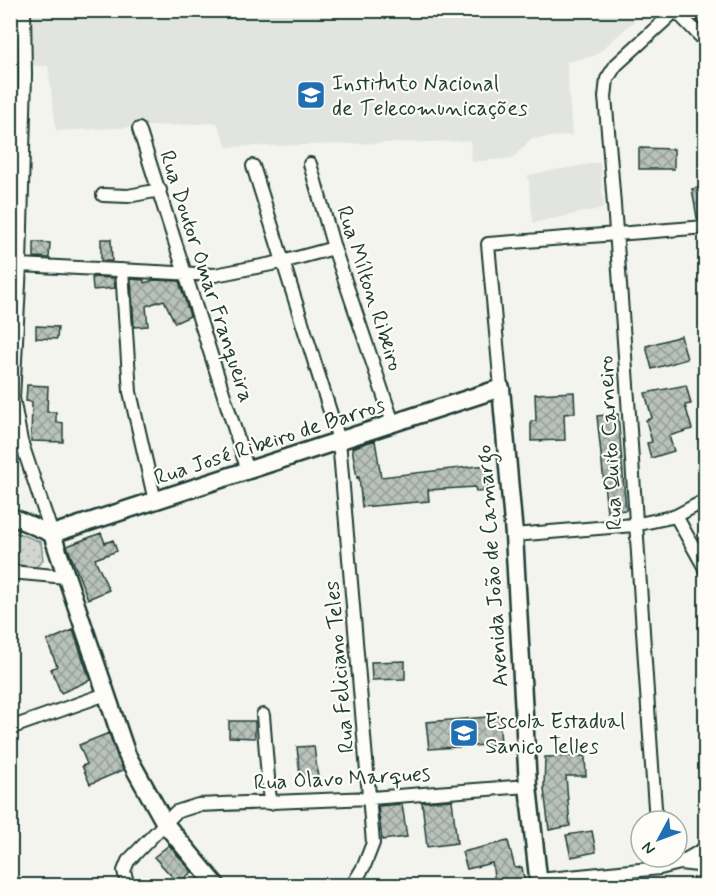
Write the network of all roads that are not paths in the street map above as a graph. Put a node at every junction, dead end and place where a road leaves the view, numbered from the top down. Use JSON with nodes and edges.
{"nodes":[{"id":1,"x":15,"y":10,"type":"edge"},
{"id":2,"x":24,"y":10,"type":"edge"},
{"id":3,"x":676,"y":11,"type":"edge"},
{"id":4,"x":10,"y":13,"type":"edge"},
{"id":5,"x":705,"y":42,"type":"edge"},
{"id":6,"x":139,"y":129,"type":"dead end"},
{"id":7,"x":310,"y":164,"type":"dead end"},
{"id":8,"x":253,"y":166,"type":"dead end"},
{"id":9,"x":160,"y":190,"type":"junction"},
{"id":10,"x":103,"y":195,"type":"dead end"},
{"id":11,"x":705,"y":227,"type":"edge"},
{"id":12,"x":617,"y":233,"type":"junction"},
{"id":13,"x":10,"y":243,"type":"edge"},
{"id":14,"x":334,"y":248,"type":"junction"},
{"id":15,"x":282,"y":262,"type":"junction"},
{"id":16,"x":20,"y":264,"type":"junction"},
{"id":17,"x":122,"y":270,"type":"junction"},
{"id":18,"x":186,"y":272,"type":"junction"},
{"id":19,"x":501,"y":388,"type":"junction"},
{"id":20,"x":393,"y":423,"type":"junction"},
{"id":21,"x":339,"y":440,"type":"junction"},
{"id":22,"x":248,"y":471,"type":"junction"},
{"id":23,"x":705,"y":500,"type":"edge"},
{"id":24,"x":155,"y":501,"type":"junction"},
{"id":25,"x":10,"y":516,"type":"edge"},
{"id":26,"x":676,"y":516,"type":"junction"},
{"id":27,"x":634,"y":525,"type":"junction"},
{"id":28,"x":52,"y":534,"type":"junction"},
{"id":29,"x":514,"y":535,"type":"junction"},
{"id":30,"x":705,"y":570,"type":"edge"},
{"id":31,"x":10,"y":572,"type":"edge"},
{"id":32,"x":66,"y":577,"type":"junction"},
{"id":33,"x":106,"y":694,"type":"junction"},
{"id":34,"x":263,"y":715,"type":"dead end"},
{"id":35,"x":10,"y":728,"type":"edge"},
{"id":36,"x":528,"y":786,"type":"junction"},
{"id":37,"x":370,"y":798,"type":"junction"},
{"id":38,"x":270,"y":803,"type":"junction"},
{"id":39,"x":655,"y":809,"type":"edge"},
{"id":40,"x":166,"y":825,"type":"junction"},
{"id":41,"x":705,"y":848,"type":"edge"},
{"id":42,"x":689,"y":858,"type":"edge"},
{"id":43,"x":689,"y":864,"type":"edge"},
{"id":44,"x":705,"y":866,"type":"edge"},
{"id":45,"x":629,"y":867,"type":"edge"},
{"id":46,"x":539,"y":882,"type":"edge"},
{"id":47,"x":128,"y":885,"type":"edge"},
{"id":48,"x":217,"y":885,"type":"edge"},
{"id":49,"x":352,"y":885,"type":"edge"}],
"edges":[{"from":1,"to":4,"type":"street"},
{"from":2,"to":16,"type":"street"},
{"from":3,"to":5,"type":"street"},
{"from":3,"to":12,"type":"street","name":"Rua Quito Carneiro"},
{"from":6,"to":9,"type":"street","name":"Rua Doutor Omar Franqueira"},
{"from":7,"to":14,"type":"street","name":"Rua Mílton Ribeiro"},
{"from":8,"to":15,"type":"street","name":"Rua Feliciano Teles"},
{"from":9,"to":10,"type":"street"},
{"from":9,"to":18,"type":"street","name":"Rua Doutor Omar Franqueira"},
{"from":11,"to":12,"type":"street"},
{"from":12,"to":19,"type":"street","name":"Avenida João de Camargo"},
{"from":12,"to":27,"type":"street","name":"Rua Quito Carneiro"},
{"from":13,"to":16,"type":"street"},
{"from":14,"to":15,"type":"street"},
{"from":14,"to":20,"type":"street","name":"Rua Mílton Ribeiro"},
{"from":15,"to":18,"type":"street"},
{"from":15,"to":21,"type":"street","name":"Rua Feliciano Teles"},
{"from":16,"to":17,"type":"street"},
{"from":16,"to":28,"type":"street"},
{"from":17,"to":18,"type":"street"},
{"from":17,"to":24,"type":"street"},
{"from":18,"to":22,"type":"street","name":"Rua Doutor Omar Franqueira"},
{"from":19,"to":20,"type":"main road","name":"Rua José Ribeiro de Barros"},
{"from":19,"to":29,"type":"main road","name":"Avenida João de Camargo"},
{"from":20,"to":21,"type":"main road","name":"Rua José Ribeiro de Barros"},
{"from":21,"to":22,"type":"main road","name":"Rua José Ribeiro de Barros"},
{"from":21,"to":37,"type":"street","name":"Rua Feliciano Teles"},
{"from":22,"to":24,"type":"main road","name":"Rua José Ribeiro de Barros"},
{"from":23,"to":26,"type":"street"},
{"from":24,"to":28,"type":"main road","name":"Rua José Ribeiro de Barros"},
{"from":25,"to":28,"type":"street"},
{"from":26,"to":27,"type":"street"},
{"from":26,"to":30,"type":"street"},
{"from":27,"to":29,"type":"street"},
{"from":27,"to":39,"type":"street","name":"Rua Quito Carneiro"},
{"from":28,"to":32,"type":"main road"},
{"from":29,"to":36,"type":"main road","name":"Avenida João de Camargo"},
{"from":31,"to":32,"type":"street"},
{"from":32,"to":33,"type":"main road"},
{"from":33,"to":35,"type":"street"},
{"from":33,"to":40,"type":"main road"},
{"from":34,"to":38,"type":"street"},
{"from":36,"to":37,"type":"street","name":"Rua Olavo Marques"},
{"from":36,"to":46,"type":"main road","name":"Avenida João de Camargo"},
{"from":37,"to":38,"type":"street","name":"Rua Olavo Marques"},
{"from":37,"to":49,"type":"street","name":"Rua Feliciano Teles"},
{"from":38,"to":40,"type":"street","name":"Rua Olavo Marques"},
{"from":40,"to":47,"type":"street","name":"Rua Olavo Marques"},
{"from":40,"to":48,"type":"main road"},
{"from":41,"to":42,"type":"street"},
{"from":43,"to":44,"type":"street"},
{"from":45,"to":46,"type":"street"}]}
